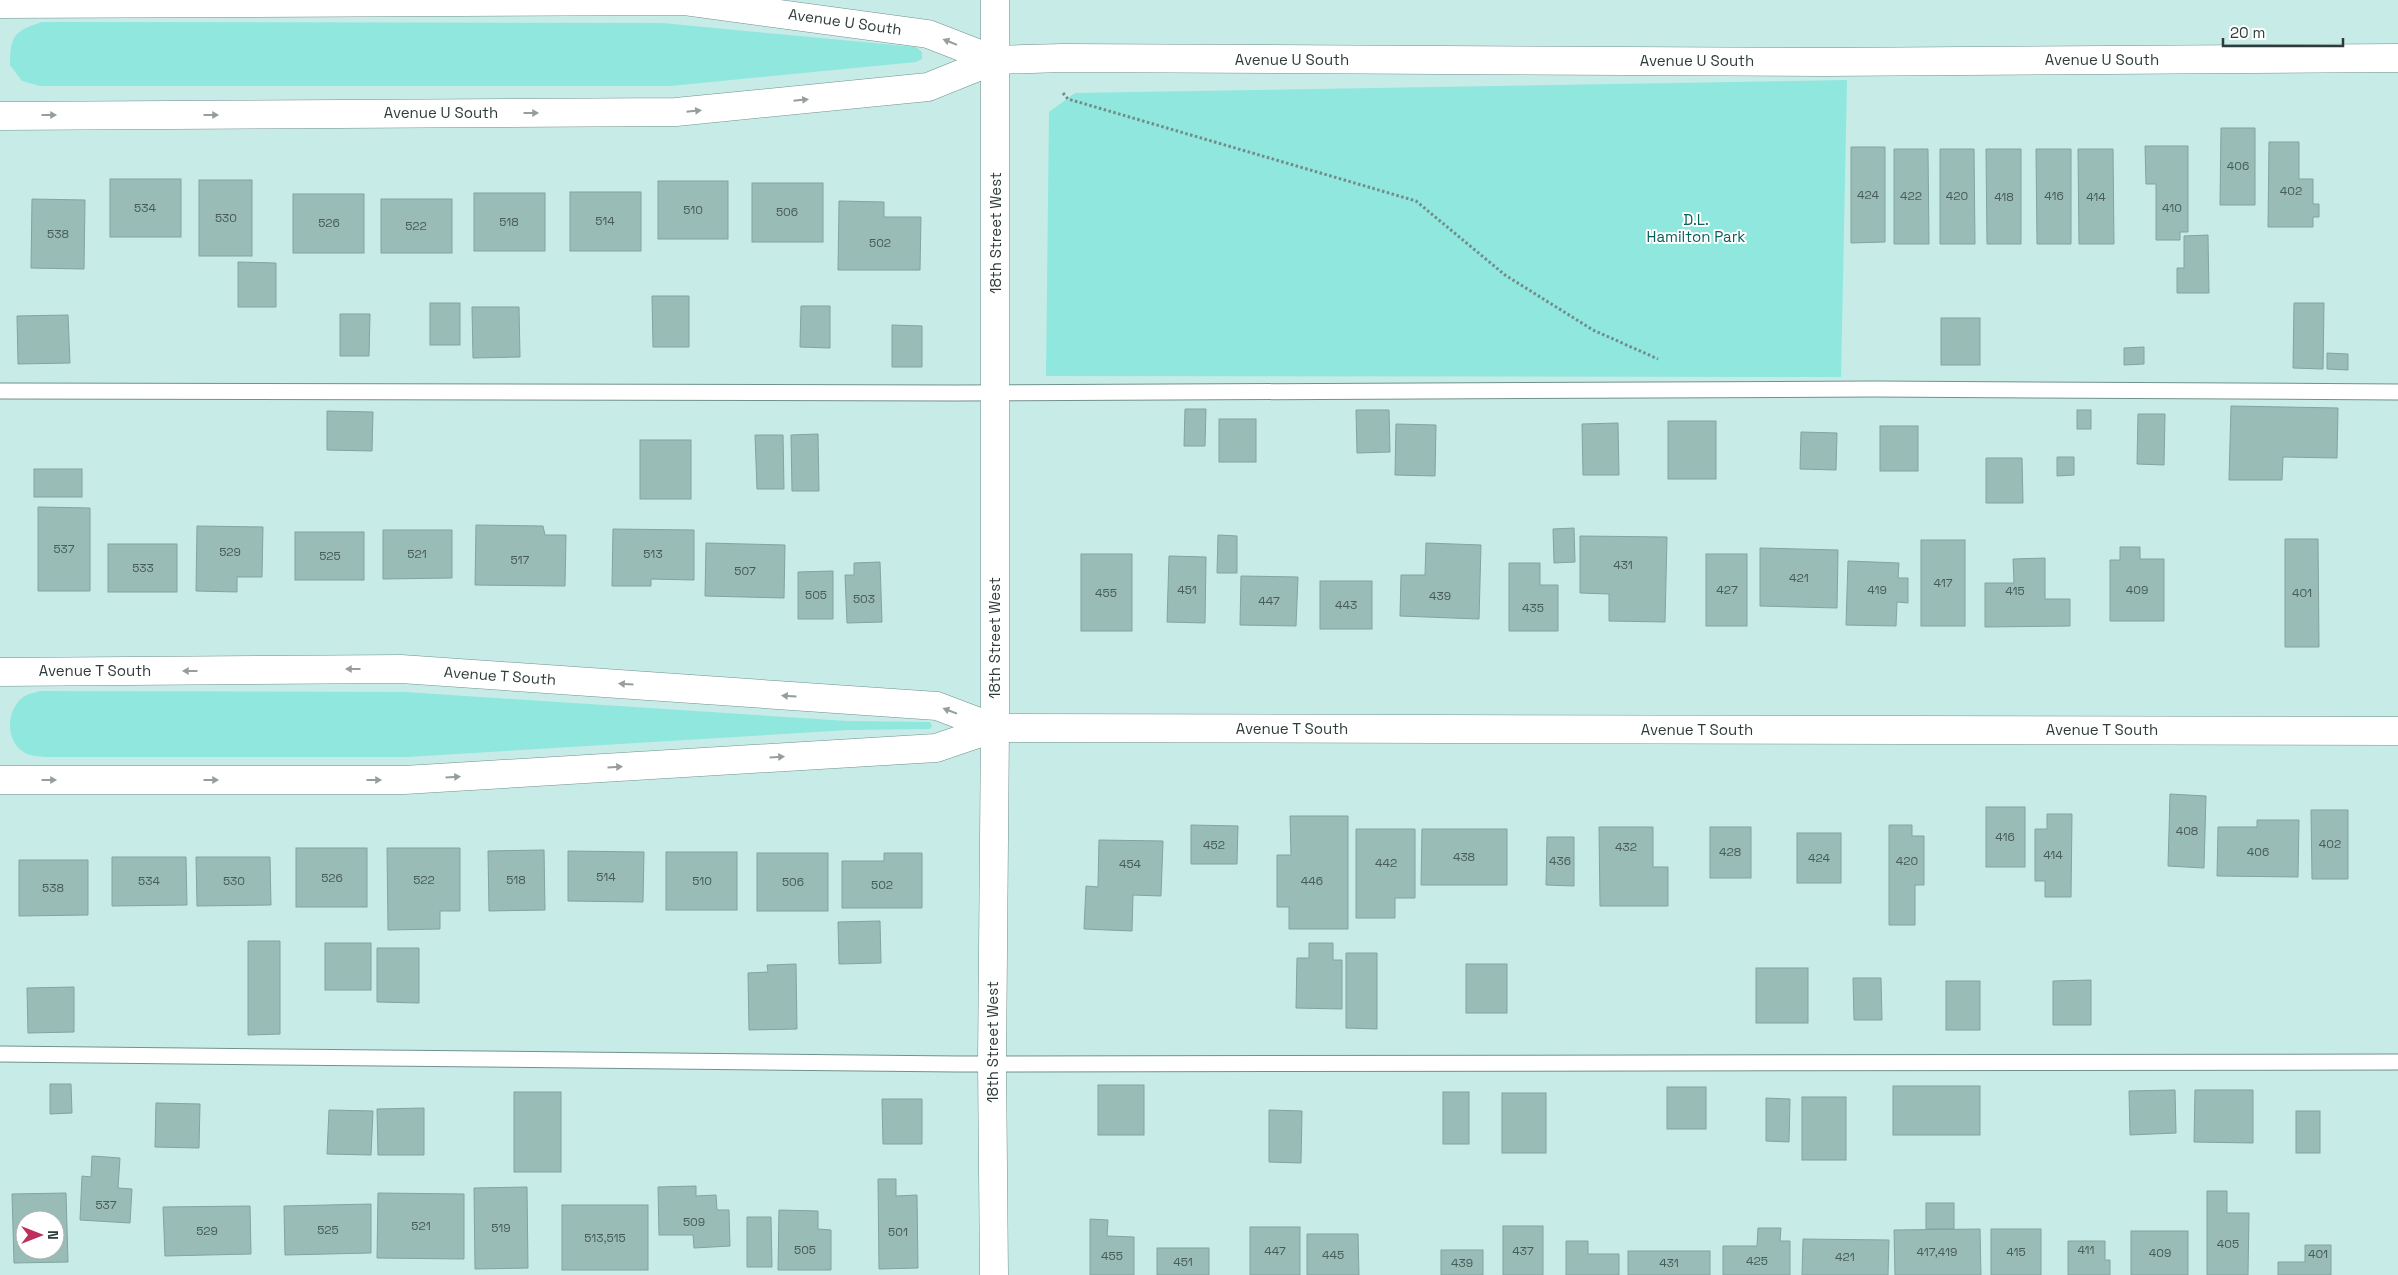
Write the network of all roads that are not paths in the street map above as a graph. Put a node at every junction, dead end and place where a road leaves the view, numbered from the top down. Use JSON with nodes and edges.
{"nodes":[{"id":1,"x":995,"y":0,"type":"edge"},
{"id":2,"x":0,"y":4,"type":"edge"},
{"id":3,"x":2398,"y":58,"type":"edge"},
{"id":4,"x":995,"y":60,"type":"junction"},
{"id":5,"x":0,"y":116,"type":"edge"},
{"id":6,"x":0,"y":391,"type":"edge"},
{"id":7,"x":2398,"y":392,"type":"edge"},
{"id":8,"x":996,"y":393,"type":"junction"},
{"id":9,"x":0,"y":672,"type":"edge"},
{"id":10,"x":995,"y":728,"type":"junction"},
{"id":11,"x":2398,"y":731,"type":"edge"},
{"id":12,"x":0,"y":780,"type":"edge"},
{"id":13,"x":0,"y":1054,"type":"edge"},
{"id":14,"x":2398,"y":1062,"type":"edge"},
{"id":15,"x":992,"y":1064,"type":"junction"},
{"id":16,"x":994,"y":1275,"type":"edge"}],
"edges":[{"from":1,"to":4,"type":"street","name":"18th Street West"},
{"from":4,"to":2,"type":"street","name":"Avenue U South","one_way":true},
{"from":3,"to":4,"type":"street","name":"Avenue U South"},
{"from":5,"to":4,"type":"street","name":"Avenue U South","one_way":true},
{"from":4,"to":8,"type":"street","name":"18th Street West"},
{"from":6,"to":8,"type":"lane"},
{"from":7,"to":8,"type":"lane"},
{"from":8,"to":10,"type":"street","name":"18th Street West"},
{"from":10,"to":9,"type":"street","name":"Avenue T South","one_way":true},
{"from":10,"to":11,"type":"street","name":"Avenue T South"},
{"from":12,"to":10,"type":"street","name":"Avenue T South","one_way":true},
{"from":10,"to":15,"type":"street","name":"18th Street West"},
{"from":13,"to":15,"type":"lane"},
{"from":14,"to":15,"type":"lane"},
{"from":15,"to":16,"type":"street","name":"18th Street West"}]}
